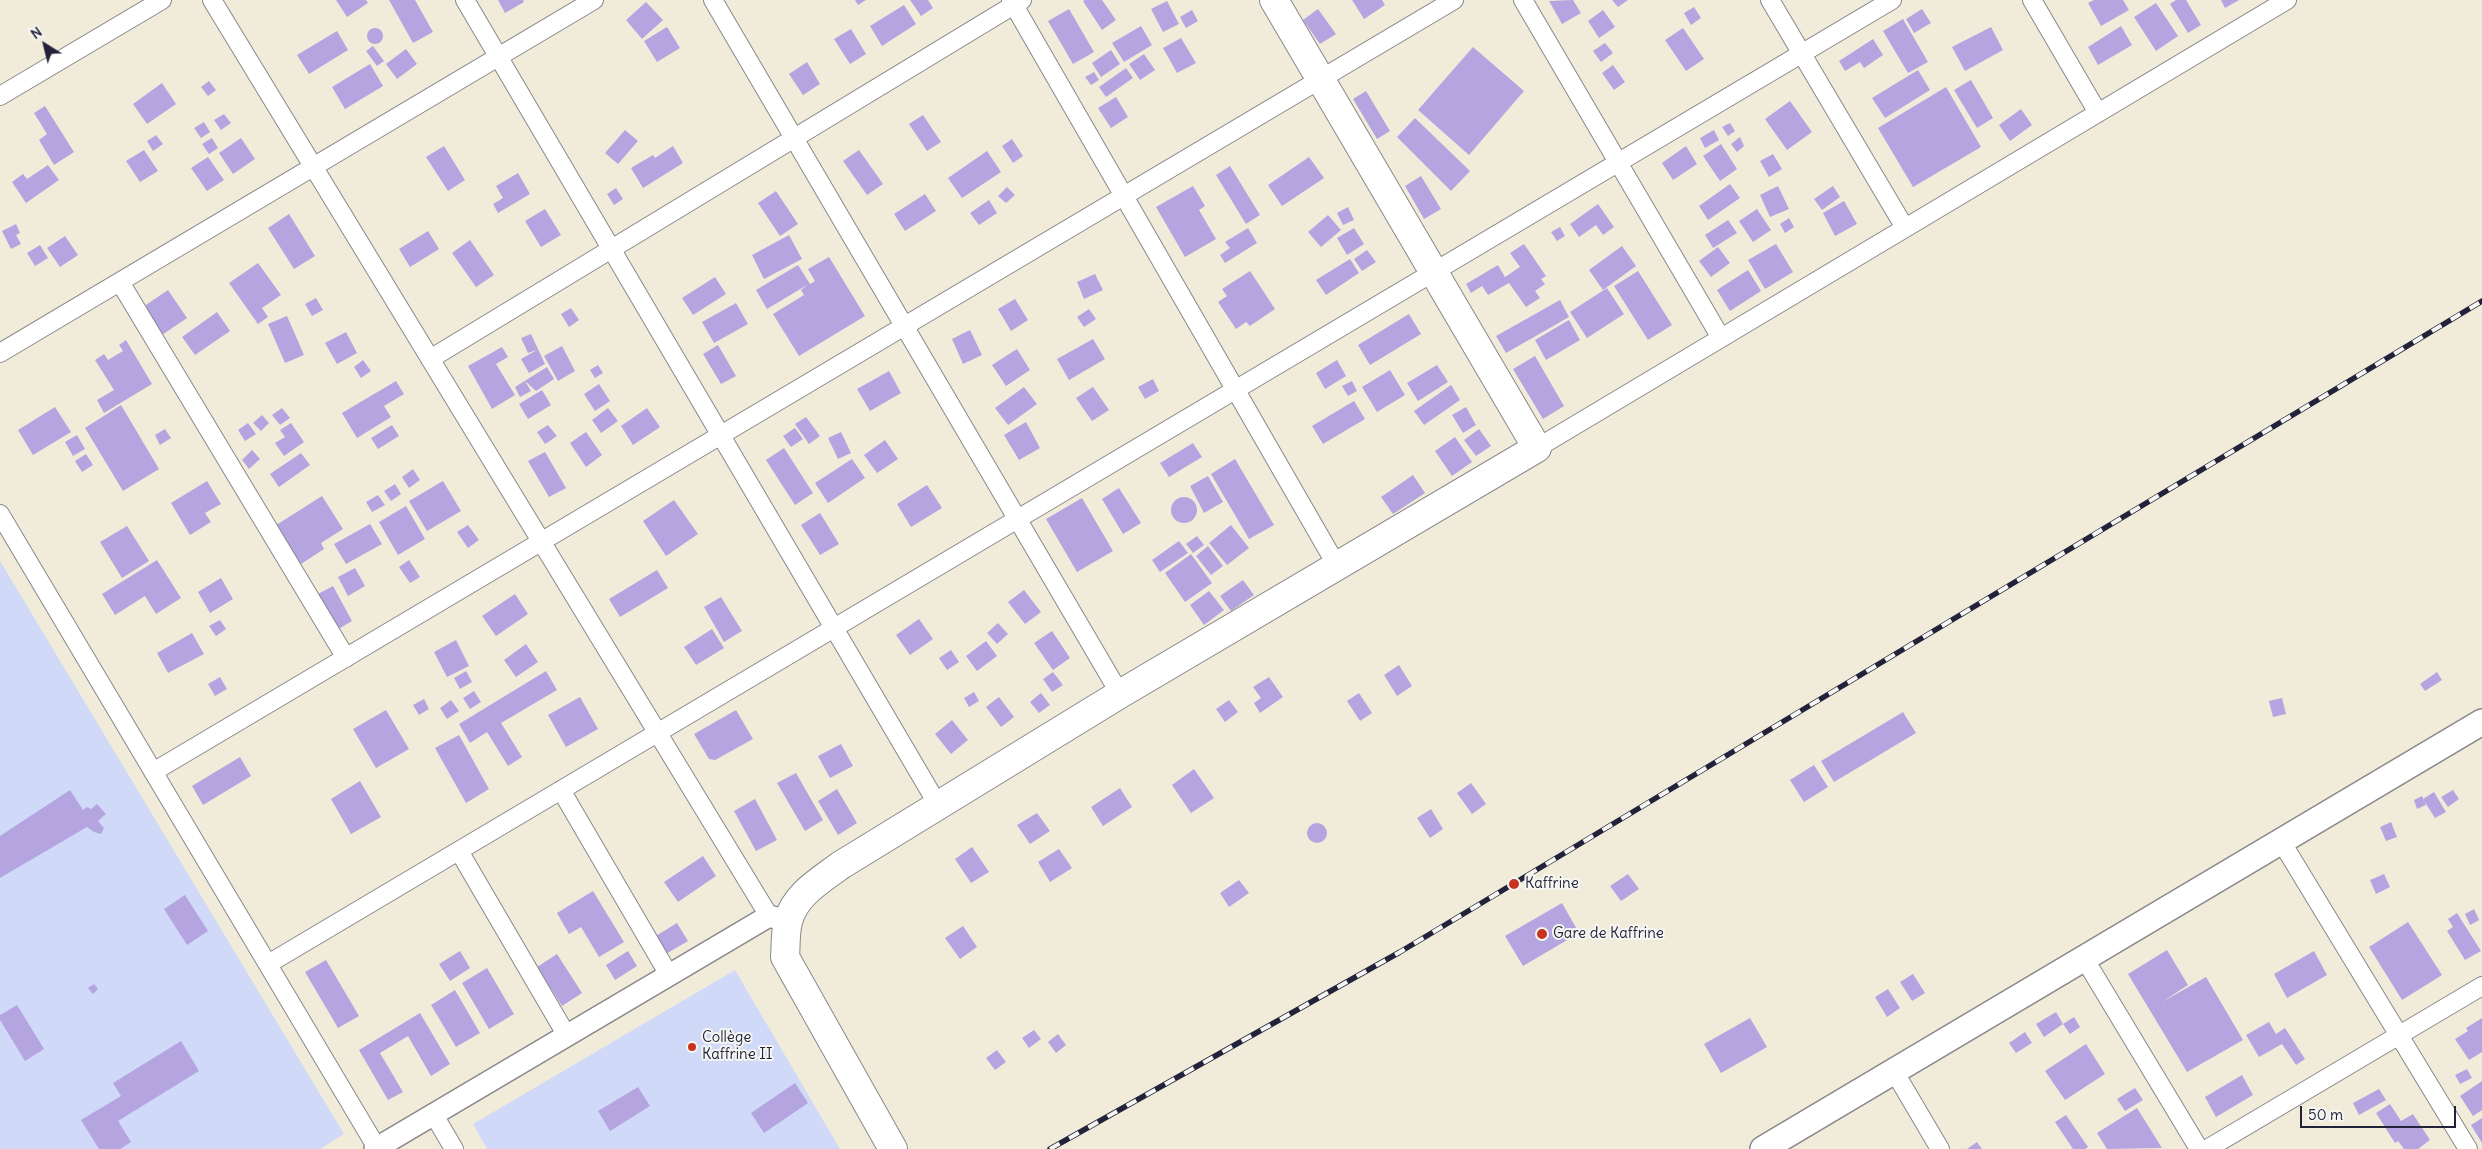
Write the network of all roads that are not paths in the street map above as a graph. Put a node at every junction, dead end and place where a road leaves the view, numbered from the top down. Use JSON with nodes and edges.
{"nodes":[{"id":1,"x":162,"y":0,"type":"edge"},
{"id":2,"x":212,"y":0,"type":"edge"},
{"id":3,"x":465,"y":0,"type":"edge"},
{"id":4,"x":594,"y":0,"type":"edge"},
{"id":5,"x":713,"y":0,"type":"edge"},
{"id":6,"x":1274,"y":0,"type":"edge"},
{"id":7,"x":1454,"y":0,"type":"edge"},
{"id":8,"x":1523,"y":0,"type":"edge"},
{"id":9,"x":1770,"y":0,"type":"edge"},
{"id":10,"x":1892,"y":0,"type":"edge"},
{"id":11,"x":2032,"y":0,"type":"edge"},
{"id":12,"x":2287,"y":0,"type":"edge"},
{"id":13,"x":1015,"y":2,"type":"edge"},
{"id":14,"x":1802,"y":54,"type":"junction"},
{"id":15,"x":498,"y":57,"type":"junction"},
{"id":16,"x":1320,"y":79,"type":"junction"},
{"id":17,"x":0,"y":96,"type":"edge"},
{"id":18,"x":2098,"y":112,"type":"junction"},
{"id":19,"x":794,"y":138,"type":"junction"},
{"id":20,"x":1618,"y":162,"type":"junction"},
{"id":21,"x":313,"y":167,"type":"junction"},
{"id":22,"x":1124,"y":196,"type":"junction"},
{"id":23,"x":1905,"y":228,"type":"junction"},
{"id":24,"x":612,"y":250,"type":"junction"},
{"id":25,"x":1434,"y":272,"type":"junction"},
{"id":26,"x":120,"y":282,"type":"junction"},
{"id":27,"x":904,"y":326,"type":"junction"},
{"id":28,"x":1721,"y":338,"type":"junction"},
{"id":29,"x":0,"y":353,"type":"edge"},
{"id":30,"x":430,"y":359,"type":"junction"},
{"id":31,"x":1236,"y":390,"type":"junction"},
{"id":32,"x":721,"y":435,"type":"junction"},
{"id":33,"x":1538,"y":448,"type":"junction"},
{"id":34,"x":0,"y":514,"type":"edge"},
{"id":35,"x":1018,"y":519,"type":"junction"},
{"id":36,"x":541,"y":542,"type":"junction"},
{"id":37,"x":1337,"y":566,"type":"junction"},
{"id":38,"x":834,"y":628,"type":"junction"},
{"id":39,"x":346,"y":658,"type":"junction"},
{"id":40,"x":1120,"y":694,"type":"junction"},
{"id":41,"x":2479,"y":730,"type":"edge"},
{"id":42,"x":658,"y":733,"type":"junction"},
{"id":43,"x":153,"y":772,"type":"junction"},
{"id":44,"x":560,"y":790,"type":"junction"},
{"id":45,"x":938,"y":805,"type":"junction"},
{"id":46,"x":2281,"y":842,"type":"junction"},
{"id":47,"x":459,"y":851,"type":"junction"},
{"id":48,"x":778,"y":919,"type":"junction"},
{"id":49,"x":2084,"y":958,"type":"junction"},
{"id":50,"x":268,"y":964,"type":"junction"},
{"id":51,"x":669,"y":975,"type":"junction"},
{"id":52,"x":2482,"y":986,"type":"edge"},
{"id":53,"x":2400,"y":1034,"type":"junction"},
{"id":54,"x":567,"y":1036,"type":"junction"},
{"id":55,"x":1894,"y":1071,"type":"junction"},
{"id":56,"x":434,"y":1115,"type":"junction"},
{"id":57,"x":376,"y":1148,"type":"edge"},
{"id":58,"x":454,"y":1149,"type":"edge"},
{"id":59,"x":893,"y":1149,"type":"edge"},
{"id":60,"x":1763,"y":1149,"type":"edge"},
{"id":61,"x":1940,"y":1149,"type":"edge"},
{"id":62,"x":2199,"y":1149,"type":"edge"},
{"id":63,"x":2207,"y":1149,"type":"edge"},
{"id":64,"x":2468,"y":1149,"type":"edge"}],
"edges":[{"from":1,"to":17,"type":"street"},
{"from":2,"to":21,"type":"street"},
{"from":3,"to":15,"type":"street"},
{"from":4,"to":15,"type":"street"},
{"from":5,"to":19,"type":"street"},
{"from":6,"to":16,"type":"main road"},
{"from":7,"to":16,"type":"street"},
{"from":8,"to":20,"type":"street"},
{"from":9,"to":14,"type":"street"},
{"from":10,"to":14,"type":"street"},
{"from":11,"to":18,"type":"street"},
{"from":12,"to":18,"type":"street"},
{"from":13,"to":19,"type":"street"},
{"from":13,"to":22,"type":"street"},
{"from":14,"to":20,"type":"street"},
{"from":14,"to":23,"type":"street"},
{"from":15,"to":21,"type":"street"},
{"from":15,"to":24,"type":"street"},
{"from":16,"to":22,"type":"street"},
{"from":16,"to":25,"type":"main road"},
{"from":18,"to":23,"type":"street"},
{"from":19,"to":24,"type":"street"},
{"from":19,"to":27,"type":"street"},
{"from":20,"to":25,"type":"street"},
{"from":20,"to":28,"type":"street"},
{"from":21,"to":26,"type":"street"},
{"from":21,"to":30,"type":"street"},
{"from":22,"to":27,"type":"street"},
{"from":22,"to":31,"type":"street"},
{"from":23,"to":28,"type":"street"},
{"from":24,"to":30,"type":"street"},
{"from":24,"to":32,"type":"street"},
{"from":25,"to":31,"type":"street"},
{"from":25,"to":33,"type":"main road"},
{"from":26,"to":29,"type":"street"},
{"from":26,"to":39,"type":"street"},
{"from":27,"to":32,"type":"street"},
{"from":27,"to":35,"type":"street"},
{"from":28,"to":33,"type":"street"},
{"from":30,"to":36,"type":"street"},
{"from":31,"to":35,"type":"street"},
{"from":31,"to":37,"type":"street"},
{"from":32,"to":36,"type":"street"},
{"from":32,"to":38,"type":"street"},
{"from":33,"to":37,"type":"main road"},
{"from":34,"to":43,"type":"street"},
{"from":35,"to":38,"type":"street"},
{"from":35,"to":40,"type":"street"},
{"from":36,"to":39,"type":"street"},
{"from":36,"to":42,"type":"street"},
{"from":37,"to":40,"type":"main road"},
{"from":38,"to":42,"type":"street"},
{"from":38,"to":45,"type":"street"},
{"from":39,"to":43,"type":"street"},
{"from":40,"to":45,"type":"main road"},
{"from":41,"to":46,"type":"main road"},
{"from":42,"to":44,"type":"street"},
{"from":42,"to":48,"type":"street"},
{"from":43,"to":50,"type":"street"},
{"from":44,"to":47,"type":"street"},
{"from":44,"to":51,"type":"street"},
{"from":45,"to":48,"type":"main road"},
{"from":46,"to":49,"type":"main road"},
{"from":46,"to":53,"type":"street"},
{"from":47,"to":50,"type":"street"},
{"from":47,"to":54,"type":"street"},
{"from":48,"to":51,"type":"street"},
{"from":48,"to":59,"type":"main road"},
{"from":49,"to":55,"type":"main road"},
{"from":49,"to":62,"type":"street"},
{"from":50,"to":57,"type":"street"},
{"from":51,"to":54,"type":"street"},
{"from":52,"to":53,"type":"street"},
{"from":53,"to":63,"type":"street"},
{"from":53,"to":64,"type":"street"},
{"from":54,"to":56,"type":"street"},
{"from":55,"to":60,"type":"main road"},
{"from":55,"to":61,"type":"street"},
{"from":56,"to":57,"type":"street"},
{"from":56,"to":58,"type":"street"}]}
